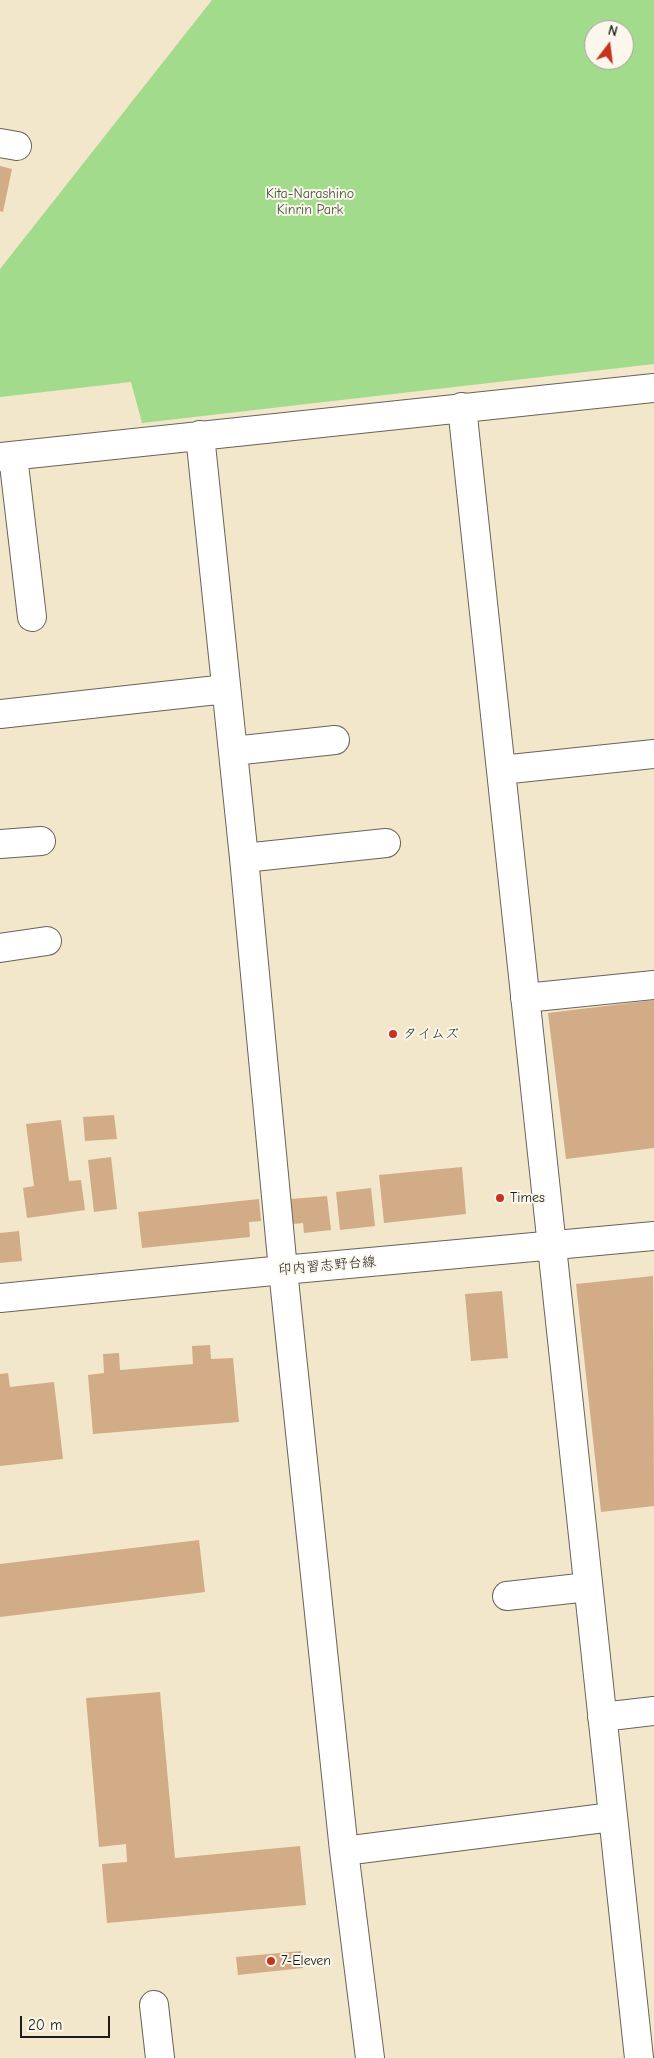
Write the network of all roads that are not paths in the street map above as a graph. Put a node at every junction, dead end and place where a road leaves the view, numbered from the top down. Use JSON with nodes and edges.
{"nodes":[{"id":1,"x":654,"y":388,"type":"edge"},
{"id":2,"x":462,"y":407,"type":"junction"},
{"id":3,"x":200,"y":435,"type":"junction"},
{"id":4,"x":6,"y":457,"type":"edge"},
{"id":5,"x":32,"y":617,"type":"dead end"},
{"id":6,"x":226,"y":689,"type":"junction"},
{"id":7,"x":0,"y":714,"type":"edge"},
{"id":8,"x":335,"y":740,"type":"dead end"},
{"id":9,"x":233,"y":751,"type":"junction"},
{"id":10,"x":654,"y":754,"type":"edge"},
{"id":11,"x":501,"y":770,"type":"junction"},
{"id":12,"x":41,"y":841,"type":"dead end"},
{"id":13,"x":386,"y":843,"type":"dead end"},
{"id":14,"x":0,"y":844,"type":"edge"},
{"id":15,"x":244,"y":858,"type":"junction"},
{"id":16,"x":47,"y":941,"type":"dead end"},
{"id":17,"x":0,"y":948,"type":"edge"},
{"id":18,"x":654,"y":985,"type":"edge"},
{"id":19,"x":525,"y":998,"type":"junction"},
{"id":20,"x":654,"y":1236,"type":"edge"},
{"id":21,"x":552,"y":1246,"type":"junction"},
{"id":22,"x":283,"y":1270,"type":"junction"},
{"id":23,"x":0,"y":1298,"type":"edge"},
{"id":24,"x":588,"y":1587,"type":"junction"},
{"id":25,"x":507,"y":1596,"type":"dead end"},
{"id":26,"x":654,"y":1711,"type":"edge"},
{"id":27,"x":602,"y":1717,"type":"junction"},
{"id":28,"x":612,"y":1817,"type":"junction"},
{"id":29,"x":344,"y":1851,"type":"junction"},
{"id":30,"x":154,"y":2005,"type":"dead end"},
{"id":31,"x":160,"y":2058,"type":"edge"},
{"id":32,"x":370,"y":2058,"type":"edge"},
{"id":33,"x":639,"y":2058,"type":"edge"}],
"edges":[{"from":1,"to":2,"type":"street"},
{"from":2,"to":3,"type":"street"},
{"from":2,"to":11,"type":"street"},
{"from":3,"to":4,"type":"street"},
{"from":3,"to":6,"type":"street"},
{"from":4,"to":5,"type":"street"},
{"from":6,"to":7,"type":"street"},
{"from":6,"to":9,"type":"street"},
{"from":8,"to":9,"type":"street"},
{"from":9,"to":15,"type":"street"},
{"from":10,"to":11,"type":"street"},
{"from":11,"to":19,"type":"street"},
{"from":12,"to":14,"type":"street"},
{"from":13,"to":15,"type":"street"},
{"from":15,"to":22,"type":"street"},
{"from":16,"to":17,"type":"street"},
{"from":18,"to":19,"type":"street"},
{"from":19,"to":21,"type":"street"},
{"from":20,"to":21,"type":"street","name":"印内習志野台線"},
{"from":21,"to":22,"type":"street","name":"印内習志野台線"},
{"from":21,"to":24,"type":"street"},
{"from":22,"to":23,"type":"street","name":"印内習志野台線"},
{"from":22,"to":29,"type":"street"},
{"from":24,"to":25,"type":"street"},
{"from":24,"to":27,"type":"street"},
{"from":26,"to":27,"type":"street"},
{"from":27,"to":28,"type":"street"},
{"from":28,"to":29,"type":"street"},
{"from":28,"to":33,"type":"street"},
{"from":29,"to":32,"type":"street"},
{"from":30,"to":31,"type":"street"}]}
